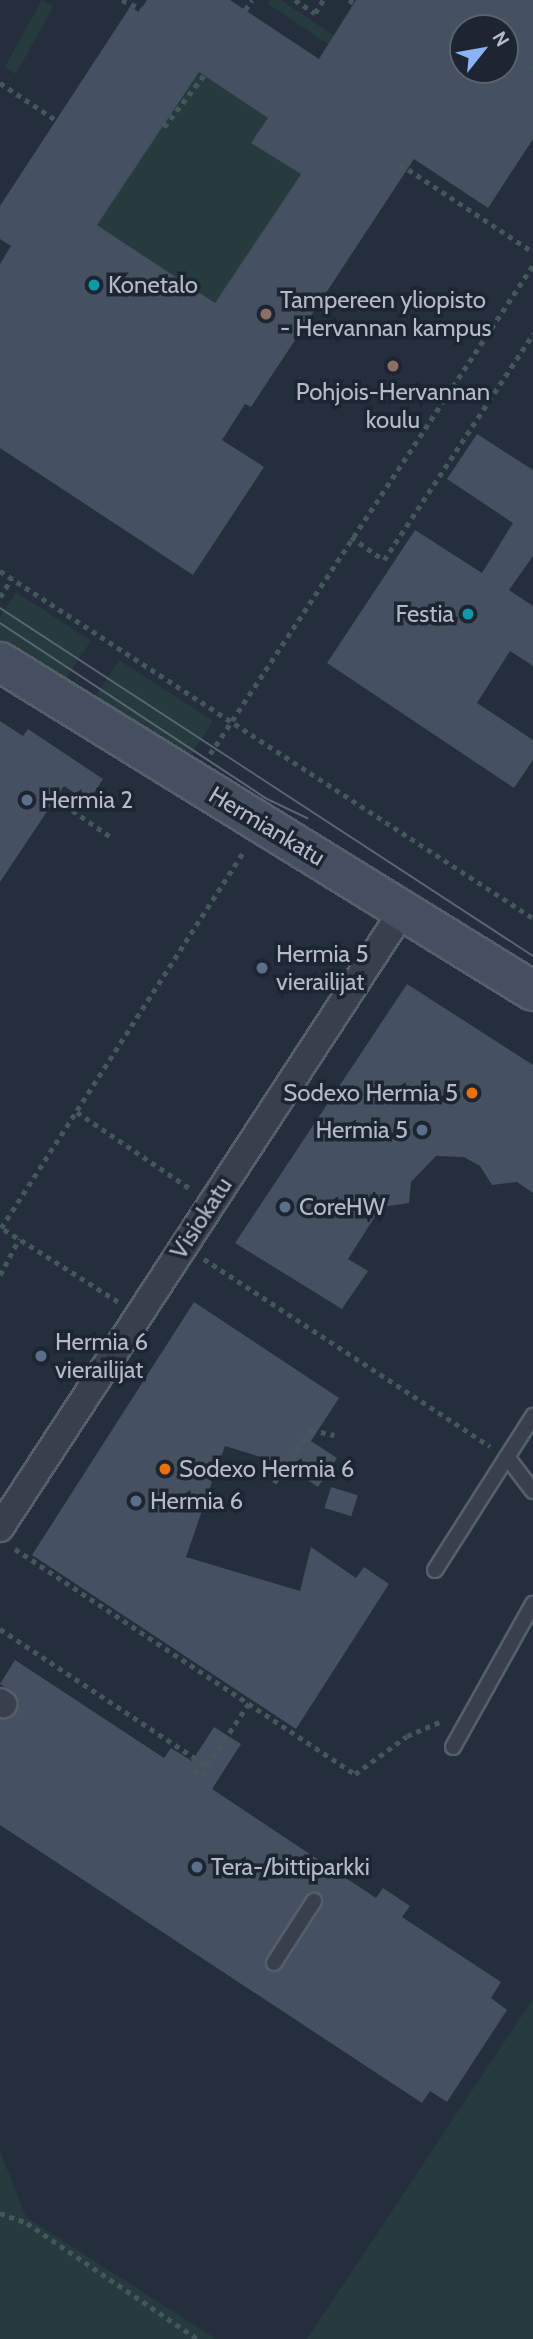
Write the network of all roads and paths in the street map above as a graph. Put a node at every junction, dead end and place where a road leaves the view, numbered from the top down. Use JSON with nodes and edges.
{"nodes":[{"id":1,"x":122,"y":0,"type":"edge"},
{"id":2,"x":251,"y":0,"type":"edge"},
{"id":3,"x":295,"y":0,"type":"edge"},
{"id":4,"x":323,"y":0,"type":"edge"},
{"id":5,"x":141,"y":9,"type":"dead end"},
{"id":6,"x":245,"y":10,"type":"dead end"},
{"id":7,"x":204,"y":75,"type":"dead end"},
{"id":8,"x":0,"y":83,"type":"edge"},
{"id":9,"x":56,"y":120,"type":"dead end"},
{"id":10,"x":164,"y":127,"type":"dead end"},
{"id":11,"x":400,"y":164,"type":"dead end"},
{"id":12,"x":533,"y":252,"type":"edge"},
{"id":13,"x":533,"y":265,"type":"edge"},
{"id":14,"x":533,"y":334,"type":"edge"},
{"id":15,"x":351,"y":537,"type":"junction"},
{"id":16,"x":0,"y":571,"type":"edge"},
{"id":17,"x":12,"y":578,"type":"junction"},
{"id":18,"x":0,"y":597,"type":"edge"},
{"id":19,"x":0,"y":662,"type":"edge"},
{"id":20,"x":232,"y":719,"type":"junction"},
{"id":21,"x":191,"y":780,"type":"junction"},
{"id":22,"x":55,"y":799,"type":"dead end"},
{"id":23,"x":114,"y":839,"type":"dead end"},
{"id":24,"x":247,"y":847,"type":"dead end"},
{"id":25,"x":404,"y":909,"type":"junction"},
{"id":26,"x":533,"y":918,"type":"edge"},
{"id":27,"x":533,"y":992,"type":"edge"},
{"id":28,"x":77,"y":1112,"type":"junction"},
{"id":29,"x":194,"y":1191,"type":"dead end"},
{"id":30,"x":19,"y":1239,"type":"junction"},
{"id":31,"x":183,"y":1245,"type":"junction"},
{"id":32,"x":0,"y":1275,"type":"edge"},
{"id":33,"x":118,"y":1302,"type":"dead end"},
{"id":34,"x":533,"y":1416,"type":"edge"},
{"id":35,"x":334,"y":1434,"type":"dead end"},
{"id":36,"x":507,"y":1457,"type":"junction"},
{"id":37,"x":275,"y":1483,"type":"dead end"},
{"id":38,"x":533,"y":1491,"type":"edge"},
{"id":39,"x":5,"y":1537,"type":"edge"},
{"id":40,"x":435,"y":1570,"type":"dead end"},
{"id":41,"x":533,"y":1604,"type":"edge"},
{"id":42,"x":0,"y":1629,"type":"edge"},
{"id":43,"x":248,"y":1703,"type":"junction"},
{"id":44,"x":470,"y":1718,"type":"junction"},
{"id":45,"x":453,"y":1747,"type":"dead end"},
{"id":46,"x":207,"y":1766,"type":"junction"},
{"id":47,"x":194,"y":1770,"type":"dead end"},
{"id":48,"x":314,"y":1902,"type":"dead end"},
{"id":49,"x":274,"y":1963,"type":"dead end"},
{"id":50,"x":0,"y":2213,"type":"edge"},
{"id":51,"x":198,"y":2339,"type":"edge"}],
"edges":[{"from":1,"to":5,"type":"path"},
{"from":2,"to":6,"type":"path"},
{"from":3,"to":4,"type":"path"},
{"from":7,"to":10,"type":"path"},
{"from":8,"to":9,"type":"path"},
{"from":11,"to":12,"type":"path"},
{"from":13,"to":15,"type":"path"},
{"from":14,"to":15,"type":"path"},
{"from":15,"to":20,"type":"path"},
{"from":16,"to":17,"type":"path"},
{"from":17,"to":18,"type":"path"},
{"from":17,"to":20,"type":"path"},
{"from":19,"to":21,"type":"street","name":"Hermiankatu"},
{"from":20,"to":21,"type":"path"},
{"from":20,"to":26,"type":"path"},
{"from":21,"to":25,"type":"street","name":"Hermiankatu"},
{"from":22,"to":23,"type":"path"},
{"from":24,"to":28,"type":"path"},
{"from":25,"to":27,"type":"street","name":"Hermiankatu"},
{"from":25,"to":31,"type":"street","name":"Visiokatu"},
{"from":28,"to":29,"type":"path"},
{"from":28,"to":30,"type":"path"},
{"from":30,"to":32,"type":"path"},
{"from":30,"to":33,"type":"path"},
{"from":31,"to":36,"type":"path"},
{"from":31,"to":39,"type":"street","name":"Visiokatu"},
{"from":34,"to":36,"type":"lane"},
{"from":35,"to":37,"type":"path"},
{"from":36,"to":38,"type":"lane"},
{"from":36,"to":40,"type":"lane"},
{"from":39,"to":43,"type":"path"},
{"from":41,"to":44,"type":"lane"},
{"from":42,"to":46,"type":"path"},
{"from":43,"to":44,"type":"path"},
{"from":43,"to":46,"type":"path"},
{"from":44,"to":45,"type":"lane"},
{"from":46,"to":47,"type":"path"},
{"from":48,"to":49,"type":"lane"},
{"from":50,"to":51,"type":"path"}]}
